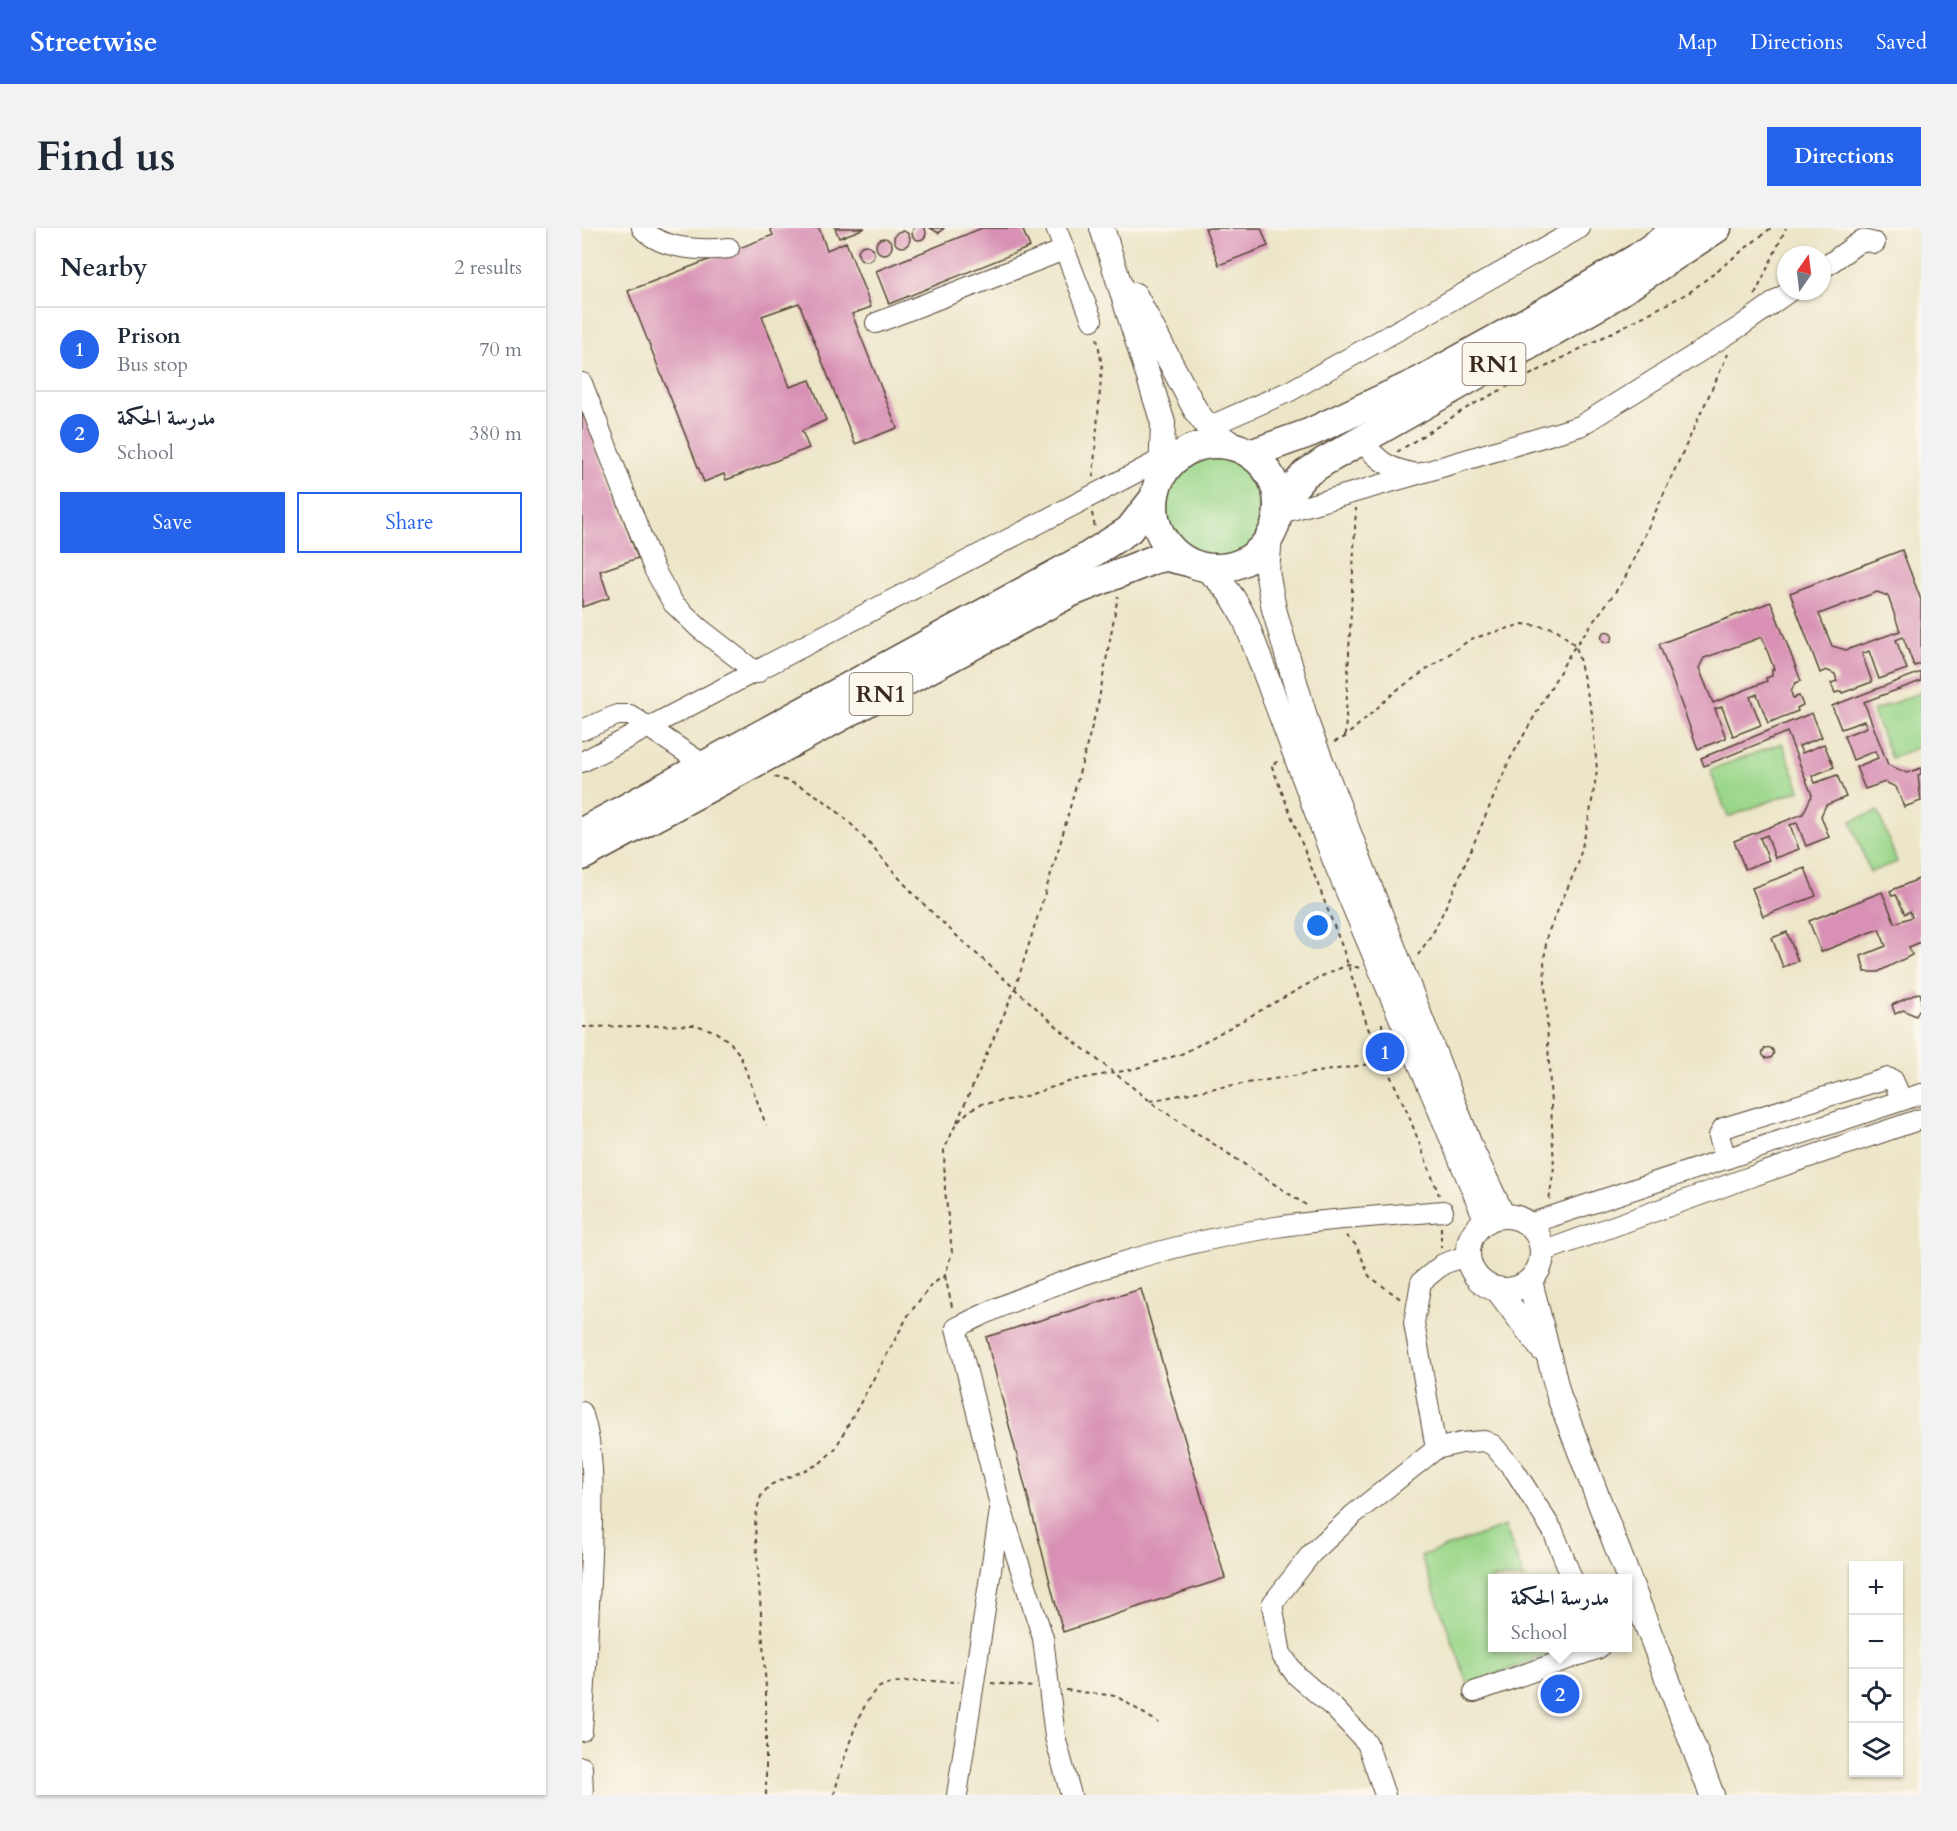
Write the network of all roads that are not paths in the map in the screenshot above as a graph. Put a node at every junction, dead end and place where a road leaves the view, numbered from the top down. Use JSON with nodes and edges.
{"nodes":[{"id":1,"x":642,"y":228,"type":"edge"},
{"id":2,"x":1056,"y":228,"type":"edge"},
{"id":3,"x":1580,"y":228,"type":"edge"},
{"id":4,"x":1653,"y":228,"type":"edge"},
{"id":5,"x":1679,"y":228,"type":"edge"},
{"id":6,"x":1717,"y":228,"type":"edge"},
{"id":7,"x":1103,"y":230,"type":"edge"},
{"id":8,"x":1875,"y":243,"type":"dead end"},
{"id":9,"x":729,"y":248,"type":"dead end"},
{"id":10,"x":1064,"y":250,"type":"junction"},
{"id":11,"x":1636,"y":258,"type":"junction"},
{"id":12,"x":1831,"y":262,"type":"edge"},
{"id":13,"x":1777,"y":300,"type":"edge"},
{"id":14,"x":1092,"y":320,"type":"road end"},
{"id":15,"x":876,"y":323,"type":"dead end"},
{"id":16,"x":582,"y":383,"type":"edge"},
{"id":17,"x":1208,"y":426,"type":"junction"},
{"id":18,"x":1360,"y":440,"type":"junction"},
{"id":19,"x":1243,"y":450,"type":"junction"},
{"id":20,"x":1418,"y":474,"type":"junction"},
{"id":21,"x":1159,"y":477,"type":"junction"},
{"id":22,"x":1275,"y":519,"type":"junction"},
{"id":23,"x":1195,"y":564,"type":"junction"},
{"id":24,"x":757,"y":673,"type":"junction"},
{"id":25,"x":650,"y":726,"type":"junction"},
{"id":26,"x":582,"y":730,"type":"edge"},
{"id":27,"x":1307,"y":754,"type":"junction"},
{"id":28,"x":582,"y":762,"type":"edge"},
{"id":29,"x":704,"y":764,"type":"junction"},
{"id":30,"x":582,"y":832,"type":"edge"},
{"id":31,"x":582,"y":856,"type":"edge"},
{"id":32,"x":1921,"y":1094,"type":"edge"},
{"id":33,"x":1902,"y":1100,"type":"junction"},
{"id":34,"x":1921,"y":1119,"type":"edge"},
{"id":35,"x":1726,"y":1159,"type":"junction"},
{"id":36,"x":1443,"y":1210,"type":"road end"},
{"id":37,"x":1495,"y":1218,"type":"junction"},
{"id":38,"x":1539,"y":1221,"type":"junction"},
{"id":39,"x":1542,"y":1252,"type":"junction"},
{"id":40,"x":1468,"y":1255,"type":"junction"},
{"id":41,"x":1530,"y":1281,"type":"junction"},
{"id":42,"x":1497,"y":1289,"type":"junction"},
{"id":43,"x":1547,"y":1355,"type":"junction"},
{"id":44,"x":582,"y":1412,"type":"edge"},
{"id":45,"x":1436,"y":1449,"type":"junction"},
{"id":46,"x":1000,"y":1505,"type":"junction"},
{"id":47,"x":1570,"y":1574,"type":"edge"},
{"id":48,"x":1627,"y":1574,"type":"edge"},
{"id":49,"x":1632,"y":1587,"type":"edge"},
{"id":50,"x":1585,"y":1652,"type":"edge"},
{"id":51,"x":1474,"y":1692,"type":"dead end"},
{"id":52,"x":582,"y":1731,"type":"edge"},
{"id":53,"x":582,"y":1767,"type":"edge"},
{"id":54,"x":584,"y":1795,"type":"edge"},
{"id":55,"x":957,"y":1795,"type":"edge"},
{"id":56,"x":1071,"y":1795,"type":"edge"},
{"id":57,"x":1384,"y":1795,"type":"edge"},
{"id":58,"x":1712,"y":1795,"type":"edge"}],
"edges":[{"from":1,"to":9,"type":"street"},
{"from":2,"to":10,"type":"street"},
{"from":3,"to":17,"type":"street"},
{"from":4,"to":11,"type":"street"},
{"from":5,"to":11,"type":"highway","number":"RN1"},
{"from":6,"to":18,"type":"highway","number":"RN1"},
{"from":7,"to":17,"type":"main road"},
{"from":7,"to":21,"type":"main road"},
{"from":8,"to":12,"type":"street"},
{"from":10,"to":14,"type":"street"},
{"from":10,"to":15,"type":"street"},
{"from":11,"to":19,"type":"highway","number":"RN1"},
{"from":13,"to":20,"type":"street"},
{"from":16,"to":24,"type":"street"},
{"from":17,"to":19,"type":"main road"},
{"from":18,"to":20,"type":"street"},
{"from":18,"to":22,"type":"highway","number":"RN1"},
{"from":19,"to":21,"type":"highway","number":"RN1"},
{"from":19,"to":22,"type":"highway"},
{"from":20,"to":22,"type":"street"},
{"from":21,"to":23,"type":"highway"},
{"from":21,"to":24,"type":"street"},
{"from":21,"to":29,"type":"highway","number":"RN1"},
{"from":22,"to":23,"type":"highway","number":"RN1"},
{"from":22,"to":27,"type":"main road"},
{"from":23,"to":27,"type":"main road"},
{"from":23,"to":31,"type":"highway","number":"RN1"},
{"from":24,"to":25,"type":"street"},
{"from":25,"to":26,"type":"street"},
{"from":25,"to":28,"type":"street"},
{"from":25,"to":29,"type":"street"},
{"from":27,"to":37,"type":"main road"},
{"from":29,"to":30,"type":"highway","number":"RN1"},
{"from":32,"to":33,"type":"street"},
{"from":33,"to":35,"type":"street"},
{"from":33,"to":35,"type":"street"},
{"from":34,"to":39,"type":"street"},
{"from":35,"to":38,"type":"street"},
{"from":36,"to":46,"type":"street"},
{"from":37,"to":38,"type":"main road"},
{"from":37,"to":40,"type":"main road"},
{"from":38,"to":39,"type":"main road"},
{"from":39,"to":41,"type":"main road"},
{"from":40,"to":42,"type":"main road"},
{"from":40,"to":45,"type":"street"},
{"from":41,"to":42,"type":"main road"},
{"from":41,"to":43,"type":"main road"},
{"from":42,"to":43,"type":"main road"},
{"from":43,"to":48,"type":"main road"},
{"from":44,"to":52,"type":"street"},
{"from":45,"to":47,"type":"street"},
{"from":45,"to":57,"type":"street"},
{"from":46,"to":55,"type":"street"},
{"from":46,"to":56,"type":"street"},
{"from":49,"to":58,"type":"main road"},
{"from":50,"to":51,"type":"street"},
{"from":53,"to":54,"type":"street"}]}
